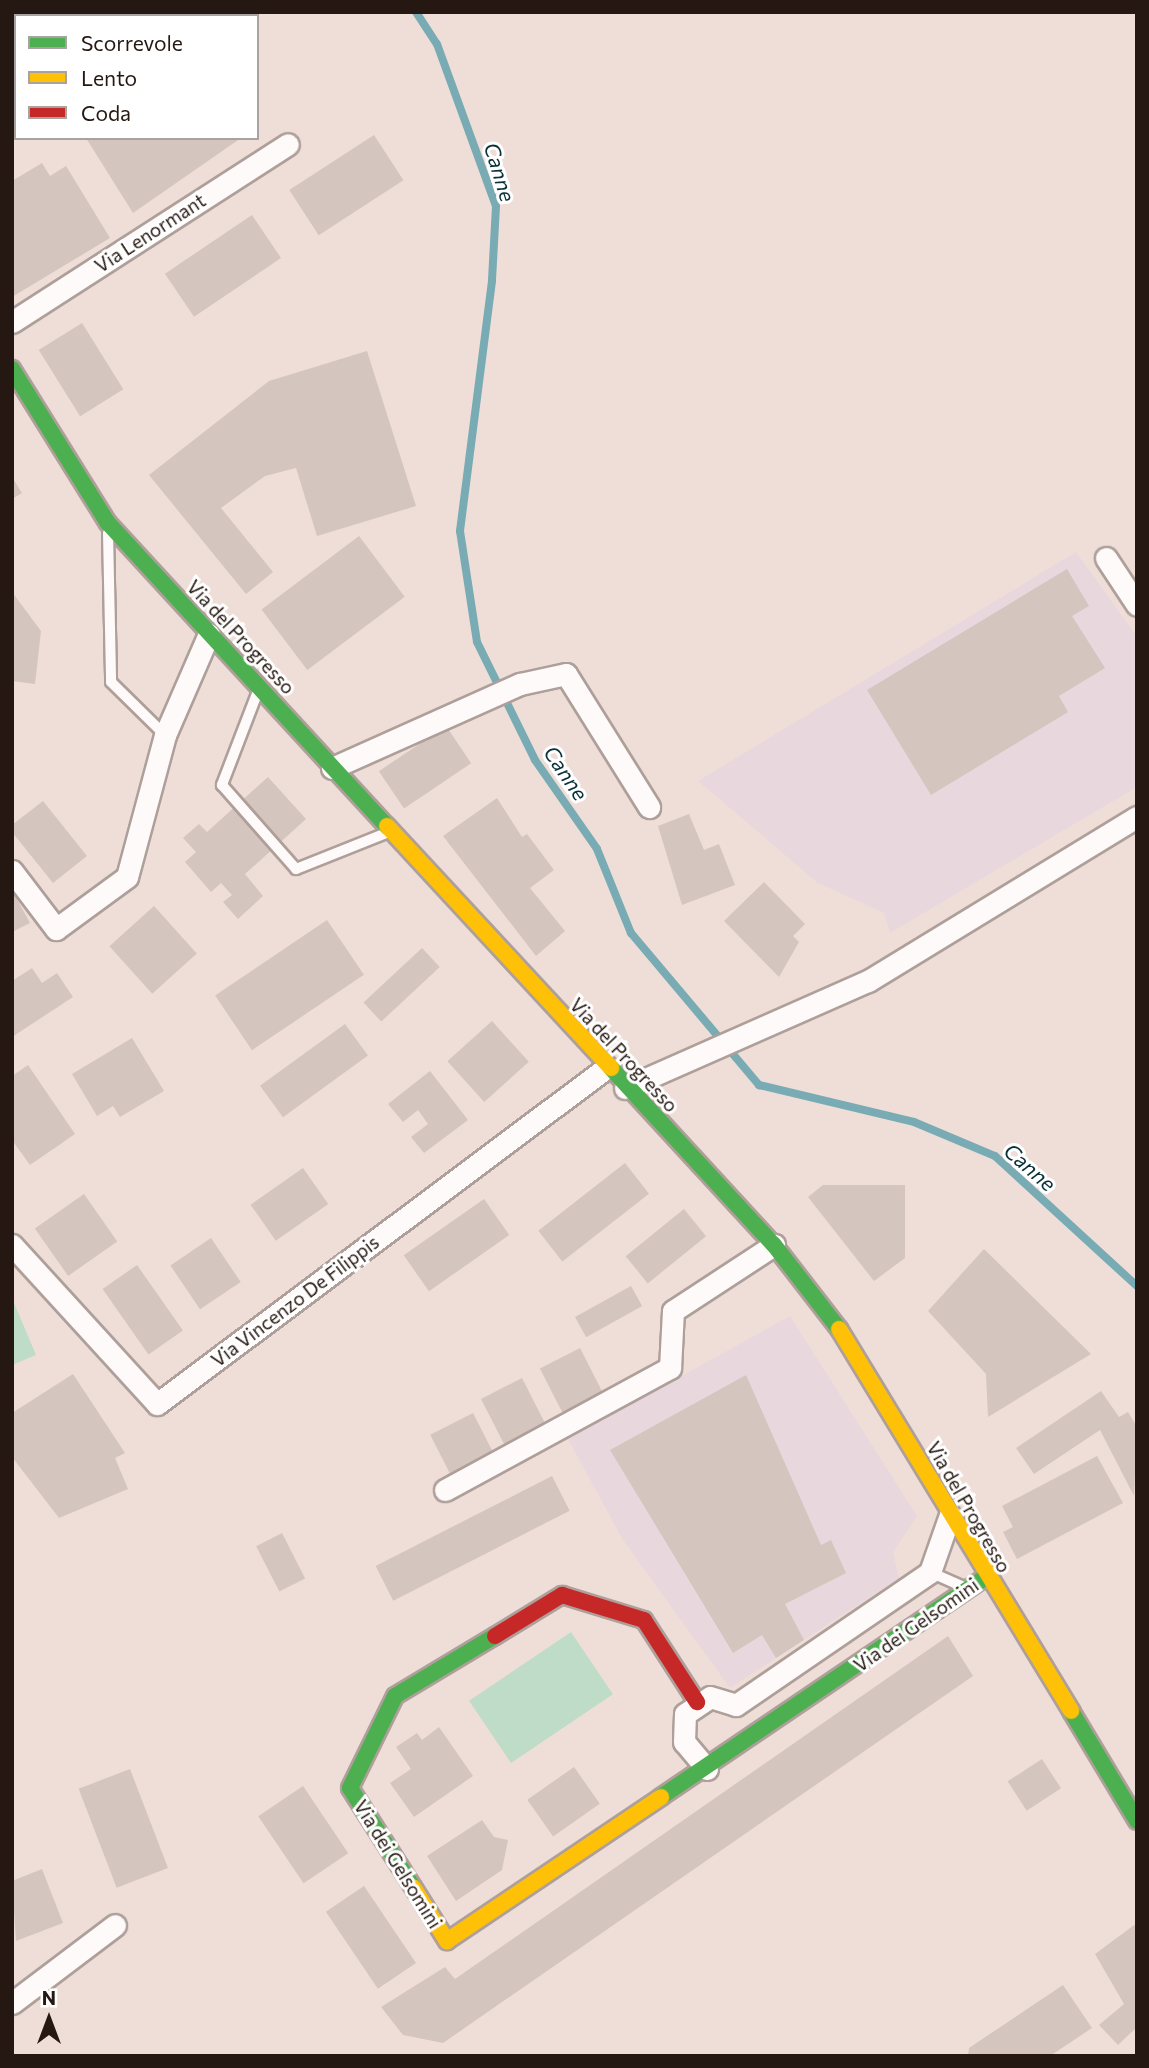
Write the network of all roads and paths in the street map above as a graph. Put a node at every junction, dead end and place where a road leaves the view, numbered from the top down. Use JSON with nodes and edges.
{"nodes":[{"id":1,"x":288,"y":145,"type":"dead end"},
{"id":2,"x":12,"y":322,"type":"edge"},
{"id":3,"x":12,"y":369,"type":"edge"},
{"id":4,"x":108,"y":523,"type":"junction"},
{"id":5,"x":1106,"y":558,"type":"dead end"},
{"id":6,"x":1137,"y":605,"type":"edge"},
{"id":7,"x":209,"y":634,"type":"junction"},
{"id":8,"x":259,"y":688,"type":"junction"},
{"id":9,"x":165,"y":735,"type":"junction"},
{"id":10,"x":332,"y":768,"type":"junction"},
{"id":11,"x":649,"y":807,"type":"dead end"},
{"id":12,"x":1137,"y":817,"type":"edge"},
{"id":13,"x":390,"y":831,"type":"junction"},
{"id":14,"x":12,"y":871,"type":"edge"},
{"id":15,"x":606,"y":1068,"type":"junction"},
{"id":16,"x":625,"y":1088,"type":"junction"},
{"id":17,"x":12,"y":1245,"type":"edge"},
{"id":18,"x":775,"y":1245,"type":"junction"},
{"id":19,"x":445,"y":1490,"type":"dead end"},
{"id":20,"x":950,"y":1515,"type":"junction"},
{"id":21,"x":930,"y":1572,"type":"junction"},
{"id":22,"x":986,"y":1577,"type":"junction"},
{"id":23,"x":968,"y":1589,"type":"junction"},
{"id":24,"x":696,"y":1702,"type":"junction"},
{"id":25,"x":707,"y":1769,"type":"junction"},
{"id":26,"x":1137,"y":1821,"type":"edge"},
{"id":27,"x":115,"y":1924,"type":"dead end"},
{"id":28,"x":12,"y":2003,"type":"edge"}],
"edges":[{"from":1,"to":2,"type":"street","name":"Via Lenormant"},
{"from":3,"to":4,"type":"street","name":"Via del Progresso"},
{"from":4,"to":7,"type":"street","name":"Via del Progresso"},
{"from":4,"to":9,"type":"lane"},
{"from":5,"to":6,"type":"street"},
{"from":7,"to":8,"type":"street","name":"Via del Progresso"},
{"from":7,"to":9,"type":"street"},
{"from":8,"to":10,"type":"street","name":"Via del Progresso"},
{"from":8,"to":13,"type":"lane"},
{"from":9,"to":14,"type":"street"},
{"from":10,"to":11,"type":"street"},
{"from":10,"to":13,"type":"street","name":"Via del Progresso"},
{"from":12,"to":16,"type":"street"},
{"from":13,"to":15,"type":"street","name":"Via del Progresso"},
{"from":15,"to":16,"type":"street","name":"Via del Progresso"},
{"from":15,"to":17,"type":"street","name":"Via Vincenzo De Filippis"},
{"from":16,"to":18,"type":"street","name":"Via del Progresso"},
{"from":18,"to":19,"type":"street"},
{"from":18,"to":20,"type":"street","name":"Via del Progresso"},
{"from":20,"to":21,"type":"street","name":"Via dei Gelsomini"},
{"from":20,"to":22,"type":"street","name":"Via del Progresso"},
{"from":21,"to":23,"type":"lane"},
{"from":21,"to":24,"type":"street","name":"Via dei Gelsomini"},
{"from":22,"to":23,"type":"street","name":"Via dei Gelsomini"},
{"from":22,"to":26,"type":"street","name":"Via del Progresso"},
{"from":23,"to":25,"type":"street","name":"Via dei Gelsomini"},
{"from":24,"to":25,"type":"street"},
{"from":24,"to":25,"type":"street","name":"Via dei Gelsomini"},
{"from":27,"to":28,"type":"street"}]}
